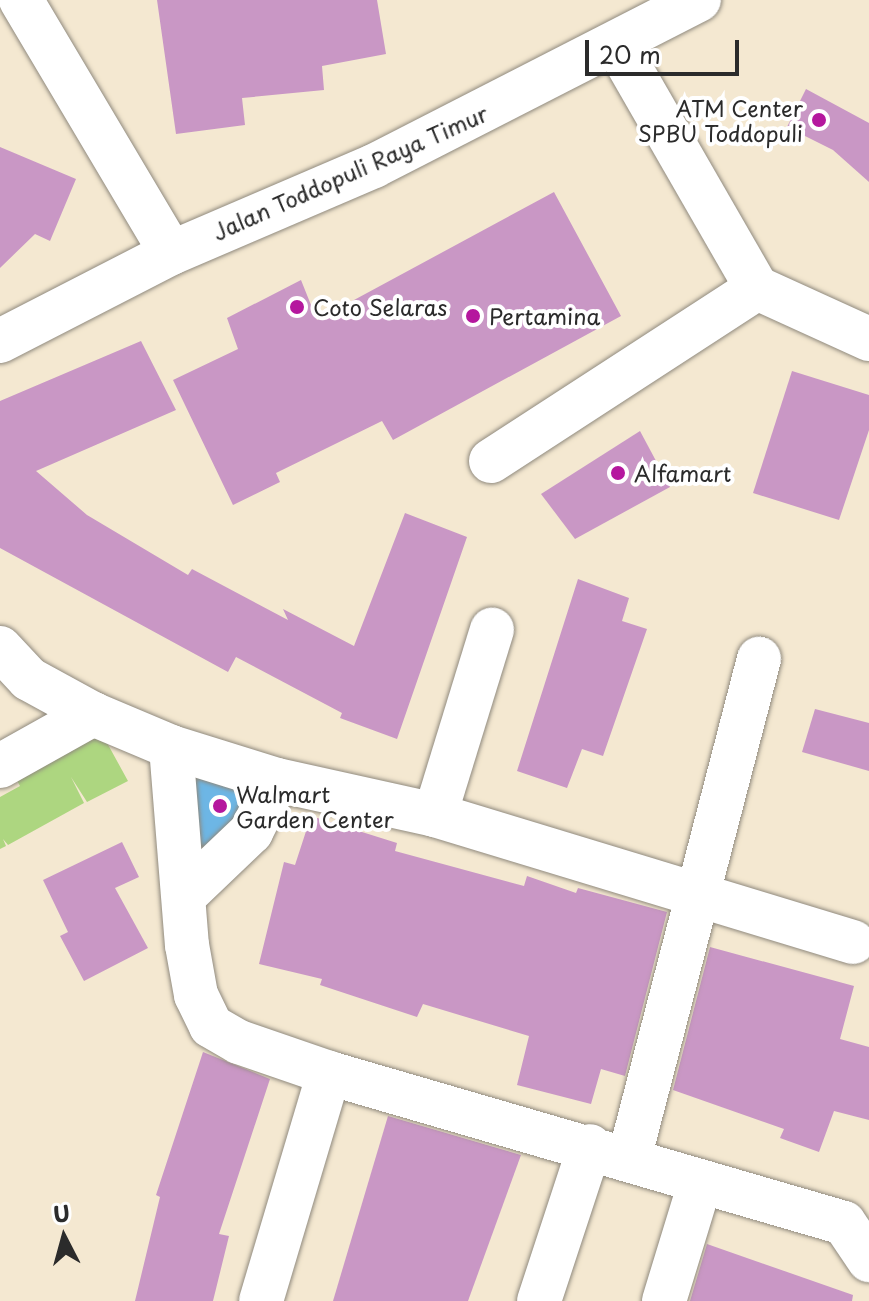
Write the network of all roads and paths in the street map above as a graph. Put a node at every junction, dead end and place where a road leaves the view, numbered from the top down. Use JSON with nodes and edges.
{"nodes":[{"id":1,"x":21,"y":0,"type":"edge"},
{"id":2,"x":699,"y":0,"type":"edge"},
{"id":3,"x":617,"y":45,"type":"junction"},
{"id":4,"x":171,"y":253,"type":"junction"},
{"id":5,"x":757,"y":288,"type":"junction"},
{"id":6,"x":869,"y":339,"type":"edge"},
{"id":7,"x":0,"y":341,"type":"edge"},
{"id":8,"x":491,"y":461,"type":"dead end"},
{"id":9,"x":492,"y":630,"type":"dead end"},
{"id":10,"x":759,"y":659,"type":"dead end"},
{"id":11,"x":11,"y":660,"type":"edge"},
{"id":12,"x":93,"y":714,"type":"junction"},
{"id":13,"x":171,"y":747,"type":"junction"},
{"id":14,"x":2,"y":764,"type":"edge"},
{"id":15,"x":277,"y":780,"type":"junction"},
{"id":16,"x":435,"y":815,"type":"junction"},
{"id":17,"x":186,"y":894,"type":"junction"},
{"id":18,"x":699,"y":896,"type":"junction"},
{"id":19,"x":853,"y":942,"type":"dead end"},
{"id":20,"x":329,"y":1073,"type":"junction"},
{"id":21,"x":609,"y":1153,"type":"junction"},
{"id":22,"x":700,"y":1183,"type":"junction"},
{"id":23,"x":869,"y":1260,"type":"edge"},
{"id":24,"x":261,"y":1301,"type":"edge"},
{"id":25,"x":539,"y":1301,"type":"edge"},
{"id":26,"x":664,"y":1301,"type":"edge"}],
"edges":[{"from":1,"to":4,"type":"street"},
{"from":2,"to":3,"type":"street","name":"Jalan Toddopuli Raya Timur"},
{"from":3,"to":4,"type":"street","name":"Jalan Toddopuli Raya Timur"},
{"from":3,"to":5,"type":"street"},
{"from":4,"to":7,"type":"street","name":"Jalan Toddopuli Raya Timur"},
{"from":5,"to":6,"type":"street"},
{"from":5,"to":8,"type":"street"},
{"from":9,"to":16,"type":"street"},
{"from":10,"to":18,"type":"street"},
{"from":11,"to":12,"type":"street"},
{"from":11,"to":14,"type":"street"},
{"from":12,"to":13,"type":"street"},
{"from":12,"to":14,"type":"street"},
{"from":13,"to":15,"type":"street"},
{"from":13,"to":17,"type":"street"},
{"from":15,"to":16,"type":"street"},
{"from":15,"to":17,"type":"street"},
{"from":16,"to":18,"type":"street"},
{"from":17,"to":20,"type":"street"},
{"from":18,"to":19,"type":"street"},
{"from":18,"to":21,"type":"street"},
{"from":20,"to":21,"type":"street"},
{"from":20,"to":24,"type":"street"},
{"from":21,"to":22,"type":"street"},
{"from":21,"to":25,"type":"street"},
{"from":22,"to":23,"type":"street"},
{"from":22,"to":26,"type":"street"}]}
